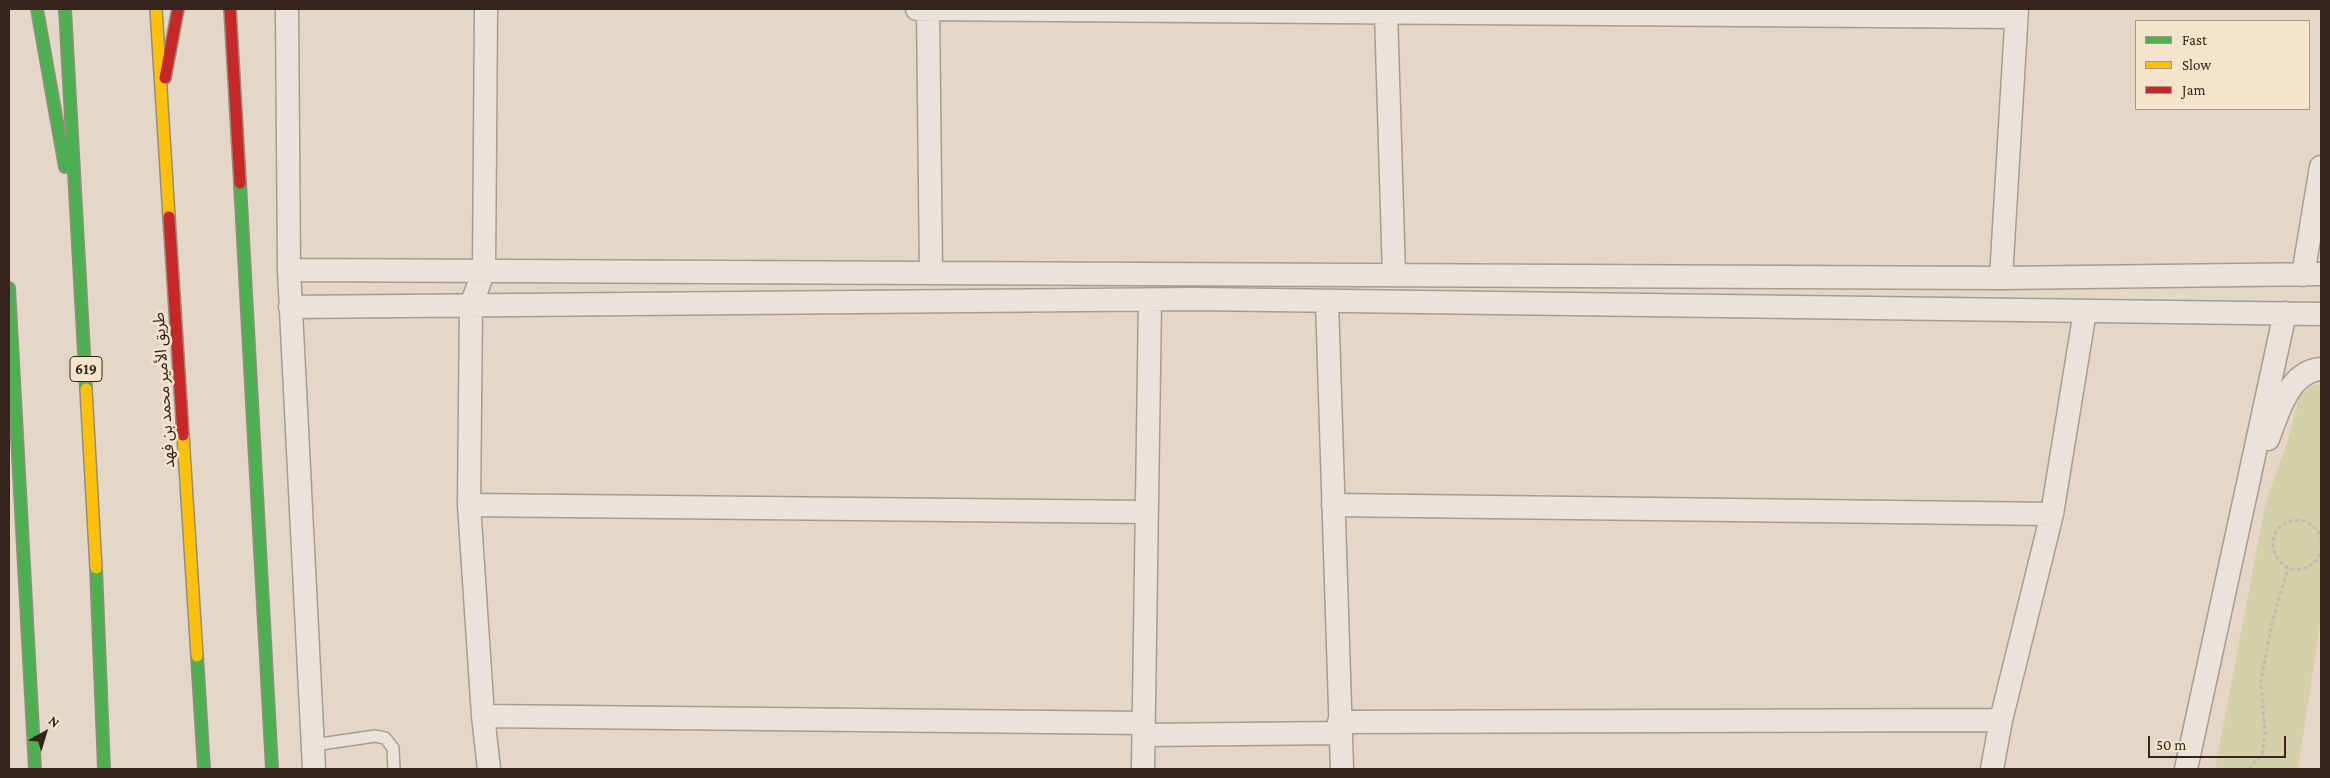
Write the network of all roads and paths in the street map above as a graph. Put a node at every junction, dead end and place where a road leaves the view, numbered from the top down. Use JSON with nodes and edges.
{"nodes":[{"id":1,"x":37,"y":9,"type":"edge"},
{"id":2,"x":65,"y":9,"type":"edge"},
{"id":3,"x":156,"y":9,"type":"edge"},
{"id":4,"x":178,"y":9,"type":"edge"},
{"id":5,"x":230,"y":9,"type":"edge"},
{"id":6,"x":288,"y":9,"type":"edge"},
{"id":7,"x":486,"y":9,"type":"edge"},
{"id":8,"x":917,"y":9,"type":"edge"},
{"id":9,"x":928,"y":9,"type":"edge"},
{"id":10,"x":1291,"y":10,"type":"edge"},
{"id":11,"x":1487,"y":11,"type":"edge"},
{"id":12,"x":1386,"y":12,"type":"junction"},
{"id":13,"x":2016,"y":13,"type":"edge"},
{"id":14,"x":162,"y":94,"type":"junction"},
{"id":15,"x":2321,"y":167,"type":"edge"},
{"id":16,"x":79,"y":247,"type":"junction"},
{"id":17,"x":289,"y":270,"type":"junction"},
{"id":18,"x":484,"y":271,"type":"junction"},
{"id":19,"x":931,"y":273,"type":"junction"},
{"id":20,"x":2312,"y":274,"type":"edge"},
{"id":21,"x":1394,"y":276,"type":"junction"},
{"id":22,"x":2002,"y":278,"type":"junction"},
{"id":23,"x":9,"y":288,"type":"edge"},
{"id":24,"x":1150,"y":300,"type":"junction"},
{"id":25,"x":1328,"y":301,"type":"junction"},
{"id":26,"x":471,"y":306,"type":"junction"},
{"id":27,"x":290,"y":307,"type":"junction"},
{"id":28,"x":2085,"y":311,"type":"junction"},
{"id":29,"x":2285,"y":313,"type":"junction"},
{"id":30,"x":2321,"y":314,"type":"edge"},
{"id":31,"x":2321,"y":369,"type":"edge"},
{"id":32,"x":2246,"y":494,"type":"junction"},
{"id":33,"x":469,"y":505,"type":"junction"},
{"id":34,"x":1333,"y":505,"type":"junction"},
{"id":35,"x":1146,"y":512,"type":"junction"},
{"id":36,"x":2052,"y":514,"type":"junction"},
{"id":37,"x":2321,"y":542,"type":"edge"},
{"id":38,"x":2321,"y":549,"type":"edge"},
{"id":39,"x":2288,"y":568,"type":"junction"},
{"id":40,"x":483,"y":716,"type":"junction"},
{"id":41,"x":2001,"y":720,"type":"junction"},
{"id":42,"x":1339,"y":728,"type":"junction"},
{"id":43,"x":1143,"y":729,"type":"junction"},
{"id":44,"x":270,"y":737,"type":"junction"},
{"id":45,"x":314,"y":745,"type":"junction"},
{"id":46,"x":35,"y":757,"type":"junction"},
{"id":47,"x":35,"y":769,"type":"edge"},
{"id":48,"x":44,"y":769,"type":"edge"},
{"id":49,"x":104,"y":769,"type":"edge"},
{"id":50,"x":204,"y":769,"type":"edge"},
{"id":51,"x":262,"y":769,"type":"edge"},
{"id":52,"x":272,"y":769,"type":"edge"},
{"id":53,"x":314,"y":769,"type":"edge"},
{"id":54,"x":394,"y":769,"type":"edge"},
{"id":55,"x":489,"y":769,"type":"edge"},
{"id":56,"x":1143,"y":769,"type":"edge"},
{"id":57,"x":1342,"y":769,"type":"edge"},
{"id":58,"x":1992,"y":769,"type":"edge"},
{"id":59,"x":2186,"y":769,"type":"edge"},
{"id":60,"x":2249,"y":769,"type":"edge"}],
"edges":[{"from":1,"to":16,"type":"main road"},
{"from":2,"to":16,"type":"main road","number":"619"},
{"from":3,"to":14,"type":"main road","name":"طريق الأمير محمد بن فهد"},
{"from":4,"to":14,"type":"main road"},
{"from":5,"to":44,"type":"main road"},
{"from":6,"to":17,"type":"street"},
{"from":7,"to":18,"type":"street"},
{"from":8,"to":9,"type":"street"},
{"from":9,"to":10,"type":"street"},
{"from":9,"to":19,"type":"street"},
{"from":10,"to":12,"type":"street"},
{"from":11,"to":12,"type":"street"},
{"from":11,"to":13,"type":"street"},
{"from":12,"to":21,"type":"street"},
{"from":13,"to":22,"type":"street"},
{"from":14,"to":50,"type":"main road","name":"طريق الأمير محمد بن فهد"},
{"from":15,"to":20,"type":"street"},
{"from":16,"to":49,"type":"main road","number":"619"},
{"from":17,"to":18,"type":"street"},
{"from":17,"to":27,"type":"street"},
{"from":18,"to":19,"type":"street"},
{"from":18,"to":26,"type":"street"},
{"from":19,"to":21,"type":"street"},
{"from":20,"to":22,"type":"street"},
{"from":21,"to":22,"type":"street"},
{"from":23,"to":46,"type":"main road"},
{"from":24,"to":25,"type":"street"},
{"from":24,"to":26,"type":"street"},
{"from":24,"to":35,"type":"street"},
{"from":25,"to":28,"type":"street"},
{"from":25,"to":34,"type":"street"},
{"from":26,"to":27,"type":"street"},
{"from":26,"to":33,"type":"street"},
{"from":27,"to":45,"type":"street"},
{"from":28,"to":29,"type":"street"},
{"from":28,"to":36,"type":"street"},
{"from":29,"to":30,"type":"street"},
{"from":29,"to":32,"type":"street"},
{"from":31,"to":32,"type":"street"},
{"from":32,"to":59,"type":"street"},
{"from":33,"to":35,"type":"street"},
{"from":33,"to":40,"type":"street"},
{"from":34,"to":36,"type":"street"},
{"from":34,"to":42,"type":"street"},
{"from":35,"to":43,"type":"street"},
{"from":36,"to":41,"type":"street"},
{"from":37,"to":39,"type":"path"},
{"from":38,"to":39,"type":"path"},
{"from":39,"to":60,"type":"path"},
{"from":40,"to":43,"type":"street"},
{"from":40,"to":55,"type":"street"},
{"from":41,"to":42,"type":"street"},
{"from":41,"to":58,"type":"street"},
{"from":42,"to":43,"type":"street"},
{"from":42,"to":57,"type":"street"},
{"from":43,"to":56,"type":"street"},
{"from":44,"to":51,"type":"main road"},
{"from":44,"to":52,"type":"main road"},
{"from":45,"to":53,"type":"street"},
{"from":45,"to":54,"type":"lane"},
{"from":46,"to":47,"type":"main road"},
{"from":46,"to":48,"type":"main road"}]}
